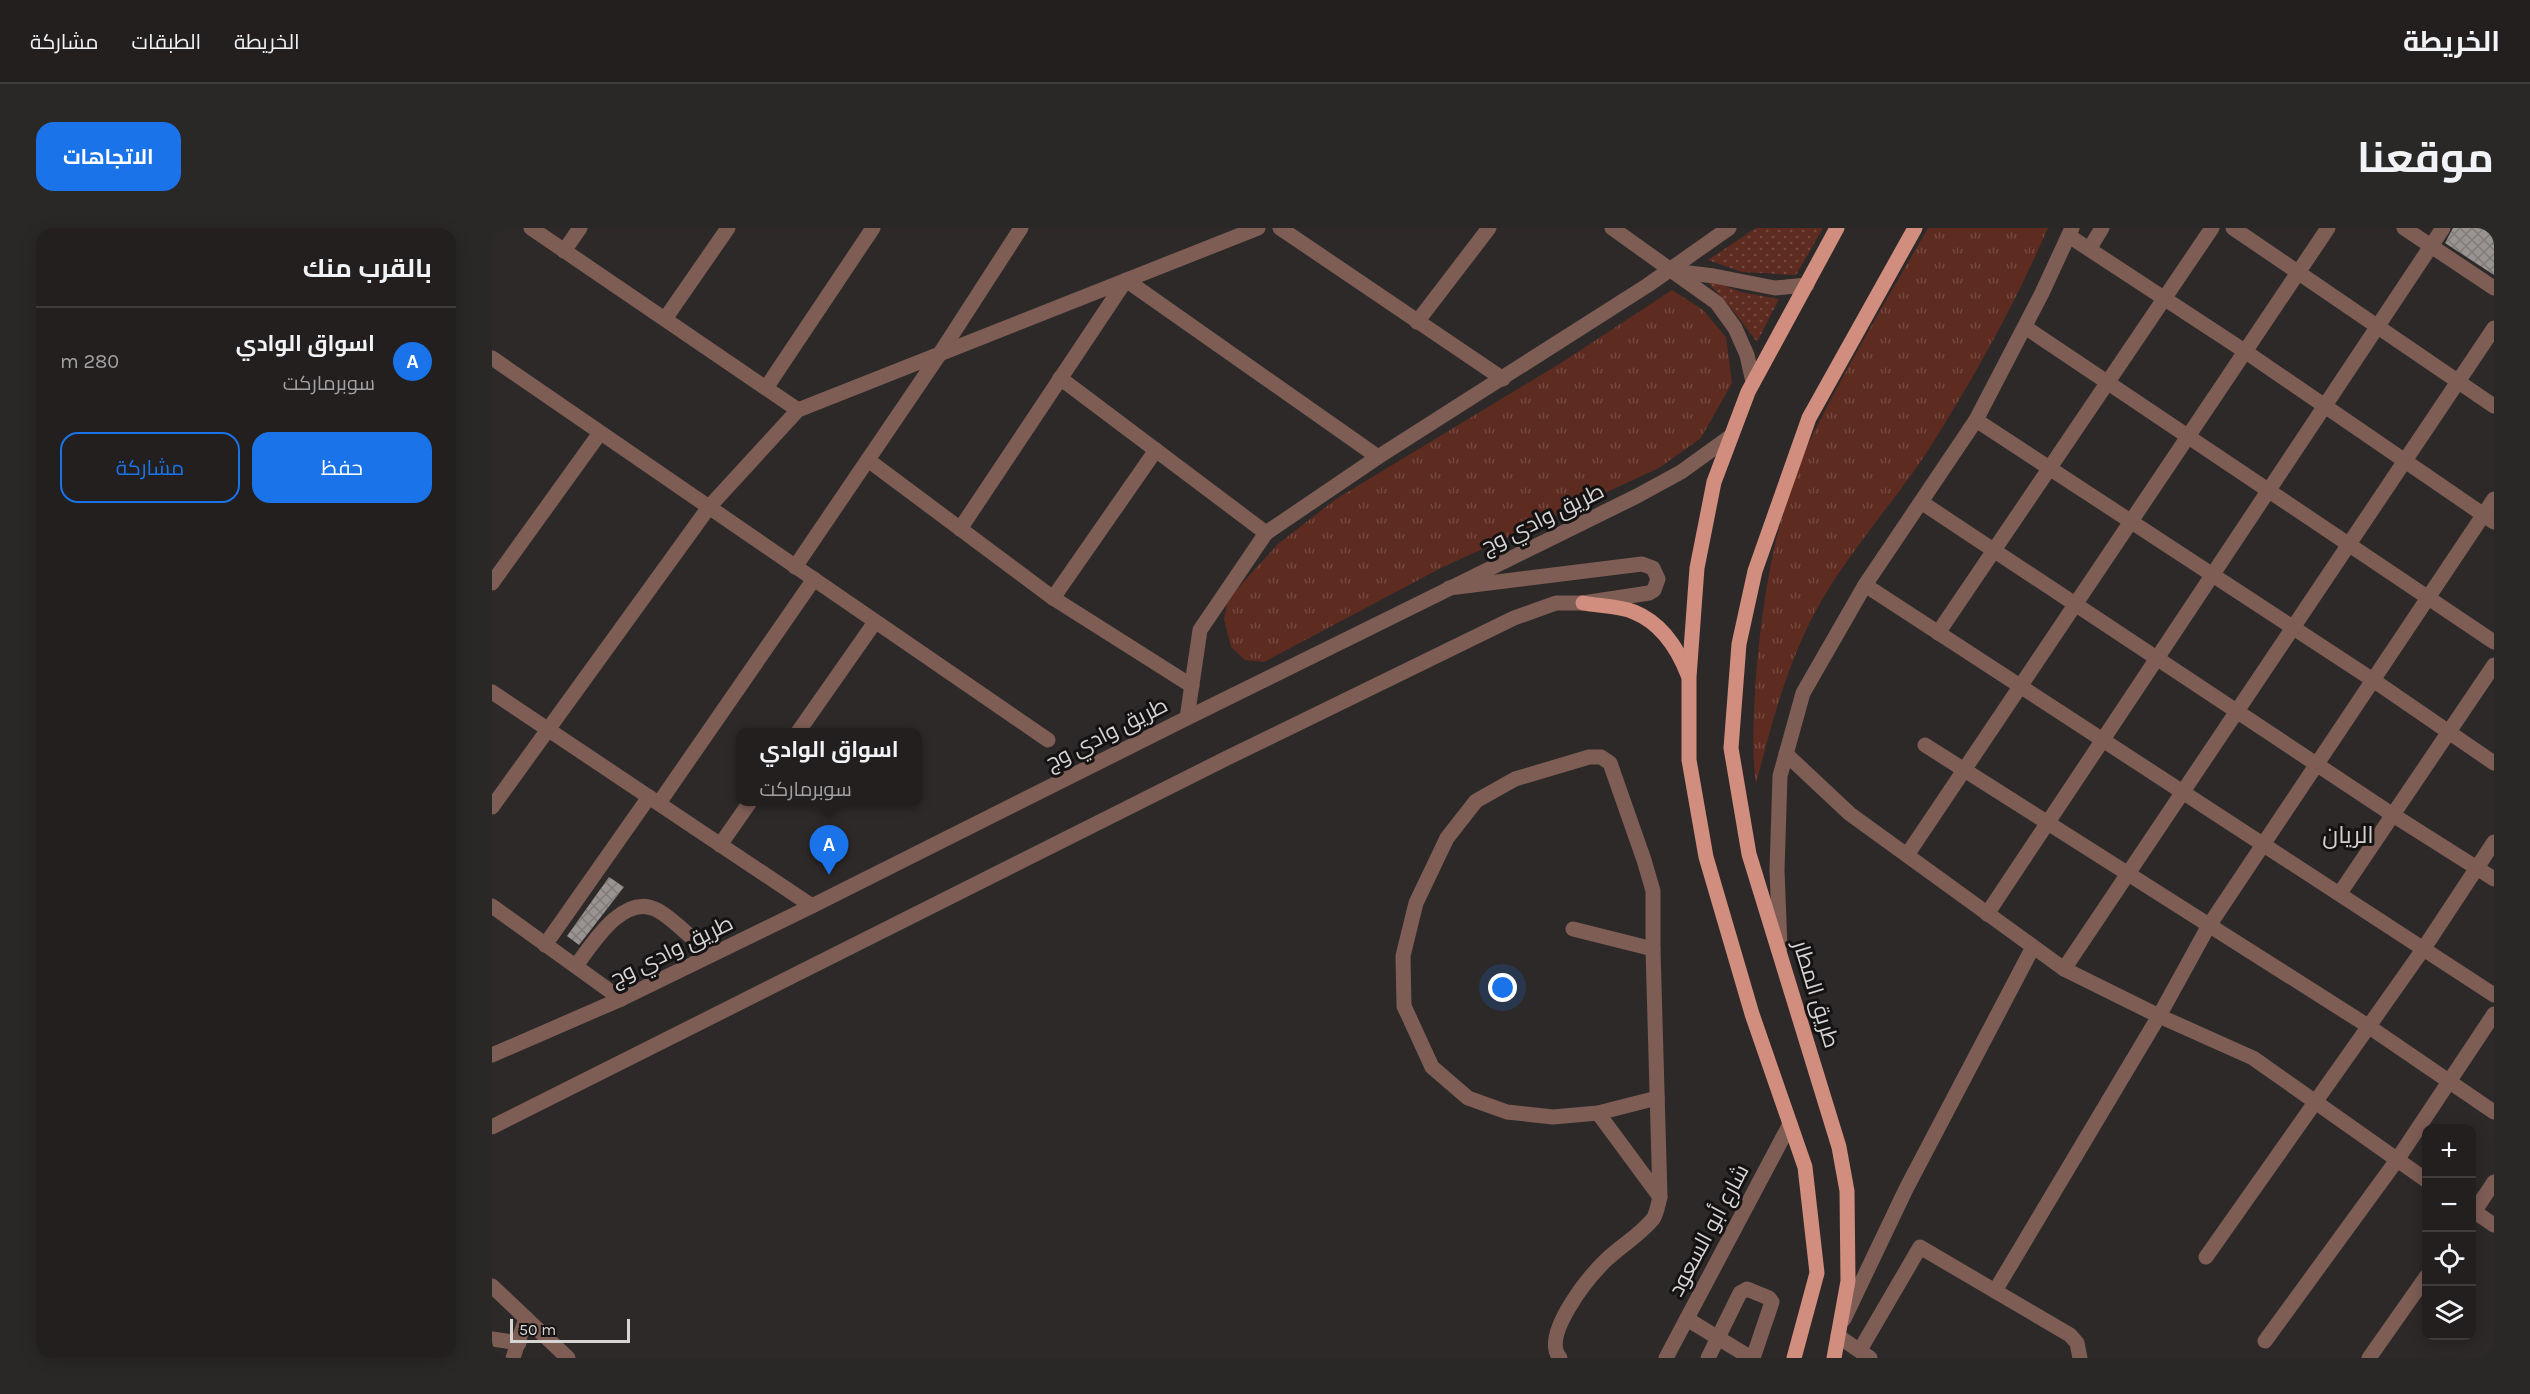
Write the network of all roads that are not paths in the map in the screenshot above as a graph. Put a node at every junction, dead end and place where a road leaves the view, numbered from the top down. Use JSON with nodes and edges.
{"nodes":[{"id":1,"x":531,"y":228,"type":"edge"},
{"id":2,"x":580,"y":228,"type":"edge"},
{"id":3,"x":728,"y":228,"type":"edge"},
{"id":4,"x":873,"y":228,"type":"edge"},
{"id":5,"x":1021,"y":228,"type":"edge"},
{"id":6,"x":1258,"y":228,"type":"edge"},
{"id":7,"x":1280,"y":228,"type":"edge"},
{"id":8,"x":1489,"y":228,"type":"edge"},
{"id":9,"x":1612,"y":228,"type":"edge"},
{"id":10,"x":1729,"y":228,"type":"edge"},
{"id":11,"x":1837,"y":228,"type":"edge"},
{"id":12,"x":1915,"y":228,"type":"edge"},
{"id":13,"x":2102,"y":228,"type":"edge"},
{"id":14,"x":2212,"y":228,"type":"edge"},
{"id":15,"x":2233,"y":228,"type":"edge"},
{"id":16,"x":2328,"y":228,"type":"edge"},
{"id":17,"x":2404,"y":228,"type":"edge"},
{"id":18,"x":2443,"y":228,"type":"edge"},
{"id":19,"x":2071,"y":232,"type":"edge"},
{"id":20,"x":2431,"y":246,"type":"junction"},
{"id":21,"x":2090,"y":248,"type":"junction"},
{"id":22,"x":564,"y":251,"type":"junction"},
{"id":23,"x":1670,"y":271,"type":"junction"},
{"id":24,"x":2300,"y":274,"type":"junction"},
{"id":25,"x":1126,"y":280,"type":"junction"},
{"id":26,"x":1807,"y":285,"type":"junction"},
{"id":27,"x":2494,"y":288,"type":"edge"},
{"id":28,"x":2164,"y":298,"type":"junction"},
{"id":29,"x":665,"y":319,"type":"junction"},
{"id":30,"x":1417,"y":322,"type":"junction"},
{"id":31,"x":2025,"y":327,"type":"junction"},
{"id":32,"x":2377,"y":327,"type":"junction"},
{"id":33,"x":2494,"y":328,"type":"edge"},
{"id":34,"x":2246,"y":352,"type":"junction"},
{"id":35,"x":939,"y":355,"type":"junction"},
{"id":36,"x":495,"y":366,"type":"edge"},
{"id":37,"x":1060,"y":378,"type":"junction"},
{"id":38,"x":1503,"y":379,"type":"junction"},
{"id":39,"x":1753,"y":382,"type":"junction"},
{"id":40,"x":2108,"y":382,"type":"junction"},
{"id":41,"x":2458,"y":382,"type":"junction"},
{"id":42,"x":766,"y":388,"type":"junction"},
{"id":43,"x":2324,"y":406,"type":"junction"},
{"id":44,"x":2494,"y":406,"type":"edge"},
{"id":45,"x":798,"y":410,"type":"junction"},
{"id":46,"x":1976,"y":420,"type":"junction"},
{"id":47,"x":600,"y":433,"type":"junction"},
{"id":48,"x":1731,"y":436,"type":"junction"},
{"id":49,"x":2189,"y":436,"type":"junction"},
{"id":50,"x":1156,"y":450,"type":"junction"},
{"id":51,"x":1378,"y":457,"type":"junction"},
{"id":52,"x":868,"y":460,"type":"junction"},
{"id":53,"x":2404,"y":461,"type":"junction"},
{"id":54,"x":2050,"y":468,"type":"junction"},
{"id":55,"x":2268,"y":490,"type":"junction"},
{"id":56,"x":2494,"y":499,"type":"edge"},
{"id":57,"x":1921,"y":502,"type":"junction"},
{"id":58,"x":709,"y":507,"type":"junction"},
{"id":59,"x":2489,"y":518,"type":"edge"},
{"id":60,"x":2131,"y":522,"type":"junction"},
{"id":61,"x":960,"y":529,"type":"junction"},
{"id":62,"x":1266,"y":533,"type":"junction"},
{"id":63,"x":2349,"y":544,"type":"junction"},
{"id":64,"x":1994,"y":550,"type":"junction"},
{"id":65,"x":795,"y":567,"type":"junction"},
{"id":66,"x":2212,"y":575,"type":"junction"},
{"id":67,"x":814,"y":579,"type":"junction"},
{"id":68,"x":492,"y":583,"type":"edge"},
{"id":69,"x":1865,"y":585,"type":"junction"},
{"id":70,"x":1449,"y":588,"type":"junction"},
{"id":71,"x":2428,"y":597,"type":"junction"},
{"id":72,"x":1053,"y":598,"type":"junction"},
{"id":73,"x":1583,"y":603,"type":"junction"},
{"id":74,"x":2076,"y":605,"type":"junction"},
{"id":75,"x":875,"y":622,"type":"junction"},
{"id":76,"x":2293,"y":627,"type":"junction"},
{"id":77,"x":1938,"y":633,"type":"junction"},
{"id":78,"x":2494,"y":642,"type":"edge"},
{"id":79,"x":2157,"y":658,"type":"junction"},
{"id":80,"x":2494,"y":665,"type":"edge"},
{"id":81,"x":1689,"y":677,"type":"junction"},
{"id":82,"x":2373,"y":680,"type":"junction"},
{"id":83,"x":1192,"y":686,"type":"junction"},
{"id":84,"x":2021,"y":686,"type":"junction"},
{"id":85,"x":492,"y":692,"type":"edge"},
{"id":86,"x":2236,"y":712,"type":"junction"},
{"id":87,"x":1187,"y":718,"type":"junction"},
{"id":88,"x":801,"y":728,"type":"edge"},
{"id":89,"x":548,"y":729,"type":"junction"},
{"id":90,"x":2449,"y":732,"type":"junction"},
{"id":91,"x":1048,"y":740,"type":"dead end"},
{"id":92,"x":2103,"y":740,"type":"junction"},
{"id":93,"x":1925,"y":745,"type":"dead end"},
{"id":94,"x":1786,"y":754,"type":"junction"},
{"id":95,"x":2494,"y":763,"type":"edge"},
{"id":96,"x":2317,"y":765,"type":"junction"},
{"id":97,"x":1964,"y":770,"type":"junction"},
{"id":98,"x":2183,"y":791,"type":"junction"},
{"id":99,"x":654,"y":800,"type":"junction"},
{"id":100,"x":747,"y":806,"type":"edge"},
{"id":101,"x":492,"y":807,"type":"edge"},
{"id":102,"x":2393,"y":815,"type":"junction"},
{"id":103,"x":2047,"y":824,"type":"junction"},
{"id":104,"x":2494,"y":842,"type":"edge"},
{"id":105,"x":2264,"y":844,"type":"junction"},
{"id":106,"x":720,"y":845,"type":"junction"},
{"id":107,"x":1907,"y":855,"type":"junction"},
{"id":108,"x":2476,"y":867,"type":"junction"},
{"id":109,"x":2127,"y":875,"type":"junction"},
{"id":110,"x":2494,"y":879,"type":"edge"},
{"id":111,"x":2340,"y":893,"type":"junction"},
{"id":112,"x":492,"y":906,"type":"edge"},
{"id":113,"x":813,"y":906,"type":"junction"},
{"id":114,"x":1987,"y":914,"type":"junction"},
{"id":115,"x":2208,"y":927,"type":"junction"},
{"id":116,"x":1573,"y":929,"type":"dead end"},
{"id":117,"x":545,"y":945,"type":"junction"},
{"id":118,"x":2033,"y":947,"type":"junction"},
{"id":119,"x":2424,"y":948,"type":"junction"},
{"id":120,"x":1653,"y":949,"type":"junction"},
{"id":121,"x":1781,"y":953,"type":"junction"},
{"id":122,"x":711,"y":956,"type":"junction"},
{"id":123,"x":576,"y":966,"type":"junction"},
{"id":124,"x":2064,"y":969,"type":"junction"},
{"id":125,"x":2494,"y":995,"type":"edge"},
{"id":126,"x":621,"y":999,"type":"junction"},
{"id":127,"x":2494,"y":1014,"type":"edge"},
{"id":128,"x":2159,"y":1016,"type":"junction"},
{"id":129,"x":2368,"y":1026,"type":"junction"},
{"id":130,"x":492,"y":1055,"type":"edge"},
{"id":131,"x":2448,"y":1081,"type":"junction"},
{"id":132,"x":1657,"y":1098,"type":"junction"},
{"id":133,"x":2316,"y":1102,"type":"junction"},
{"id":134,"x":2494,"y":1112,"type":"edge"},
{"id":135,"x":1598,"y":1113,"type":"junction"},
{"id":136,"x":1790,"y":1124,"type":"junction"},
{"id":137,"x":492,"y":1127,"type":"edge"},
{"id":138,"x":2397,"y":1160,"type":"junction"},
{"id":139,"x":2424,"y":1178,"type":"edge"},
{"id":140,"x":2494,"y":1182,"type":"edge"},
{"id":141,"x":1660,"y":1197,"type":"junction"},
{"id":142,"x":2476,"y":1207,"type":"edge"},
{"id":143,"x":2476,"y":1214,"type":"edge"},
{"id":144,"x":2494,"y":1225,"type":"edge"},
{"id":145,"x":2206,"y":1257,"type":"dead end"},
{"id":146,"x":2422,"y":1284,"type":"edge"},
{"id":147,"x":492,"y":1287,"type":"edge"},
{"id":148,"x":1995,"y":1291,"type":"junction"},
{"id":149,"x":526,"y":1318,"type":"junction"},
{"id":150,"x":1687,"y":1319,"type":"junction"},
{"id":151,"x":1839,"y":1331,"type":"junction"},
{"id":152,"x":1718,"y":1338,"type":"junction"},
{"id":153,"x":492,"y":1339,"type":"edge"},
{"id":154,"x":2265,"y":1341,"type":"dead end"},
{"id":155,"x":519,"y":1343,"type":"junction"},
{"id":156,"x":1865,"y":1354,"type":"edge"},
{"id":157,"x":567,"y":1357,"type":"edge"},
{"id":158,"x":513,"y":1358,"type":"edge"},
{"id":159,"x":1560,"y":1358,"type":"edge"},
{"id":160,"x":1666,"y":1358,"type":"edge"},
{"id":161,"x":1708,"y":1358,"type":"edge"},
{"id":162,"x":1752,"y":1358,"type":"edge"},
{"id":163,"x":1794,"y":1358,"type":"edge"},
{"id":164,"x":1834,"y":1358,"type":"edge"},
{"id":165,"x":2080,"y":1358,"type":"edge"},
{"id":166,"x":2369,"y":1358,"type":"edge"}],
"edges":[{"from":1,"to":22,"type":"street"},
{"from":2,"to":22,"type":"street"},
{"from":3,"to":29,"type":"street"},
{"from":4,"to":42,"type":"street"},
{"from":5,"to":35,"type":"street"},
{"from":6,"to":25,"type":"street"},
{"from":7,"to":30,"type":"street"},
{"from":8,"to":30,"type":"street"},
{"from":9,"to":23,"type":"street"},
{"from":10,"to":23,"type":"street"},
{"from":11,"to":26,"type":"main road"},
{"from":12,"to":121,"type":"main road","name":"طريق المطار"},
{"from":13,"to":21,"type":"street"},
{"from":14,"to":28,"type":"street"},
{"from":15,"to":24,"type":"street"},
{"from":16,"to":24,"type":"street"},
{"from":17,"to":20,"type":"street"},
{"from":18,"to":20,"type":"street"},
{"from":19,"to":21,"type":"street"},
{"from":19,"to":31,"type":"street"},
{"from":20,"to":27,"type":"street"},
{"from":20,"to":32,"type":"street"},
{"from":21,"to":28,"type":"street"},
{"from":22,"to":29,"type":"street"},
{"from":23,"to":26,"type":"street"},
{"from":23,"to":38,"type":"street"},
{"from":23,"to":39,"type":"street"},
{"from":24,"to":32,"type":"street"},
{"from":24,"to":34,"type":"street"},
{"from":25,"to":35,"type":"street"},
{"from":25,"to":37,"type":"street"},
{"from":25,"to":51,"type":"street"},
{"from":26,"to":39,"type":"main road"},
{"from":28,"to":34,"type":"street"},
{"from":28,"to":40,"type":"street"},
{"from":29,"to":42,"type":"street"},
{"from":30,"to":38,"type":"street"},
{"from":31,"to":40,"type":"street"},
{"from":31,"to":46,"type":"street"},
{"from":32,"to":41,"type":"street"},
{"from":32,"to":43,"type":"street"},
{"from":33,"to":41,"type":"street"},
{"from":34,"to":43,"type":"street"},
{"from":34,"to":49,"type":"street"},
{"from":35,"to":45,"type":"street"},
{"from":35,"to":52,"type":"street"},
{"from":36,"to":47,"type":"street"},
{"from":37,"to":50,"type":"street"},
{"from":37,"to":61,"type":"street"},
{"from":38,"to":51,"type":"street"},
{"from":39,"to":48,"type":"main road"},
{"from":40,"to":49,"type":"street"},
{"from":40,"to":54,"type":"street"},
{"from":41,"to":44,"type":"street"},
{"from":41,"to":53,"type":"street"},
{"from":42,"to":45,"type":"street"},
{"from":43,"to":53,"type":"street"},
{"from":43,"to":55,"type":"street"},
{"from":45,"to":58,"type":"street"},
{"from":46,"to":54,"type":"street"},
{"from":46,"to":57,"type":"street"},
{"from":47,"to":58,"type":"street"},
{"from":47,"to":68,"type":"street"},
{"from":48,"to":70,"type":"street","name":"طريق وادي وج"},
{"from":48,"to":81,"type":"main road"},
{"from":49,"to":55,"type":"street"},
{"from":49,"to":60,"type":"street"},
{"from":50,"to":62,"type":"street"},
{"from":50,"to":72,"type":"street"},
{"from":51,"to":62,"type":"street"},
{"from":52,"to":61,"type":"street"},
{"from":52,"to":65,"type":"street"},
{"from":53,"to":59,"type":"street"},
{"from":53,"to":63,"type":"street"},
{"from":54,"to":60,"type":"street"},
{"from":54,"to":64,"type":"street"},
{"from":55,"to":63,"type":"street"},
{"from":55,"to":66,"type":"street"},
{"from":56,"to":59,"type":"street"},
{"from":57,"to":64,"type":"street"},
{"from":57,"to":69,"type":"street"},
{"from":58,"to":65,"type":"street"},
{"from":58,"to":89,"type":"street"},
{"from":59,"to":71,"type":"street"},
{"from":60,"to":66,"type":"street"},
{"from":60,"to":74,"type":"street"},
{"from":61,"to":72,"type":"street"},
{"from":62,"to":83,"type":"street"},
{"from":63,"to":71,"type":"street"},
{"from":63,"to":76,"type":"street"},
{"from":64,"to":74,"type":"street"},
{"from":64,"to":77,"type":"street"},
{"from":65,"to":67,"type":"street"},
{"from":66,"to":76,"type":"street"},
{"from":66,"to":79,"type":"street"},
{"from":67,"to":75,"type":"street"},
{"from":67,"to":99,"type":"street"},
{"from":69,"to":77,"type":"street"},
{"from":69,"to":94,"type":"street"},
{"from":70,"to":73,"type":"street"},
{"from":70,"to":87,"type":"street","name":"طريق وادي وج"},
{"from":71,"to":78,"type":"street"},
{"from":71,"to":82,"type":"street"},
{"from":72,"to":83,"type":"street"},
{"from":73,"to":81,"type":"main road"},
{"from":73,"to":137,"type":"street"},
{"from":74,"to":79,"type":"street"},
{"from":74,"to":84,"type":"street"},
{"from":75,"to":88,"type":"street"},
{"from":75,"to":91,"type":"street"},
{"from":76,"to":82,"type":"street"},
{"from":76,"to":86,"type":"street"},
{"from":77,"to":84,"type":"street"},
{"from":79,"to":86,"type":"street"},
{"from":79,"to":92,"type":"street"},
{"from":80,"to":90,"type":"street"},
{"from":81,"to":136,"type":"main road"},
{"from":82,"to":90,"type":"street"},
{"from":82,"to":96,"type":"street"},
{"from":83,"to":87,"type":"street"},
{"from":84,"to":92,"type":"street"},
{"from":84,"to":97,"type":"street"},
{"from":85,"to":89,"type":"street"},
{"from":86,"to":96,"type":"street"},
{"from":86,"to":98,"type":"street"},
{"from":87,"to":113,"type":"street","name":"طريق وادي وج"},
{"from":89,"to":99,"type":"street"},
{"from":89,"to":101,"type":"street"},
{"from":90,"to":95,"type":"street"},
{"from":90,"to":102,"type":"street"},
{"from":92,"to":98,"type":"street"},
{"from":92,"to":103,"type":"street"},
{"from":93,"to":97,"type":"street"},
{"from":94,"to":107,"type":"street"},
{"from":94,"to":121,"type":"street"},
{"from":96,"to":102,"type":"street"},
{"from":96,"to":105,"type":"street"},
{"from":97,"to":103,"type":"street"},
{"from":97,"to":107,"type":"street"},
{"from":98,"to":105,"type":"street"},
{"from":98,"to":109,"type":"street"},
{"from":99,"to":106,"type":"street"},
{"from":99,"to":117,"type":"street"},
{"from":100,"to":106,"type":"street"},
{"from":102,"to":108,"type":"street"},
{"from":102,"to":111,"type":"street"},
{"from":103,"to":109,"type":"street"},
{"from":103,"to":114,"type":"street"},
{"from":104,"to":108,"type":"street"},
{"from":105,"to":111,"type":"street"},
{"from":105,"to":115,"type":"street"},
{"from":106,"to":113,"type":"street"},
{"from":107,"to":114,"type":"street"},
{"from":108,"to":110,"type":"street"},
{"from":108,"to":119,"type":"street"},
{"from":109,"to":115,"type":"street"},
{"from":109,"to":124,"type":"street"},
{"from":111,"to":119,"type":"street"},
{"from":112,"to":117,"type":"street"},
{"from":113,"to":122,"type":"street","name":"طريق وادي وج"},
{"from":114,"to":118,"type":"street"},
{"from":115,"to":128,"type":"street"},
{"from":115,"to":129,"type":"street"},
{"from":116,"to":120,"type":"street"},
{"from":117,"to":123,"type":"street"},
{"from":118,"to":124,"type":"street"},
{"from":118,"to":151,"type":"street"},
{"from":119,"to":125,"type":"street"},
{"from":119,"to":129,"type":"street"},
{"from":120,"to":132,"type":"street"},
{"from":120,"to":135,"type":"street"},
{"from":121,"to":151,"type":"main road","name":"طريق المطار"},
{"from":122,"to":123,"type":"street"},
{"from":122,"to":126,"type":"street","name":"طريق وادي وج"},
{"from":123,"to":126,"type":"street"},
{"from":124,"to":128,"type":"street"},
{"from":126,"to":130,"type":"street","name":"طريق وادي وج"},
{"from":127,"to":131,"type":"street"},
{"from":128,"to":133,"type":"street"},
{"from":128,"to":148,"type":"street"},
{"from":129,"to":131,"type":"street"},
{"from":129,"to":133,"type":"street"},
{"from":131,"to":134,"type":"street"},
{"from":131,"to":138,"type":"street"},
{"from":132,"to":135,"type":"street"},
{"from":132,"to":141,"type":"street"},
{"from":133,"to":138,"type":"street"},
{"from":133,"to":145,"type":"street"},
{"from":135,"to":141,"type":"street"},
{"from":136,"to":150,"type":"street","name":"شارع أبو السعود"},
{"from":136,"to":163,"type":"main road"},
{"from":138,"to":139,"type":"street"},
{"from":138,"to":154,"type":"street"},
{"from":140,"to":142,"type":"street"},
{"from":141,"to":159,"type":"street"},
{"from":143,"to":144,"type":"street"},
{"from":146,"to":166,"type":"street"},
{"from":147,"to":149,"type":"street"},
{"from":148,"to":156,"type":"street"},
{"from":148,"to":165,"type":"street"},
{"from":149,"to":155,"type":"street"},
{"from":149,"to":157,"type":"street"},
{"from":150,"to":152,"type":"street"},
{"from":150,"to":160,"type":"street","name":"شارع أبو السعود"},
{"from":151,"to":156,"type":"street"},
{"from":151,"to":164,"type":"main road","name":"طريق المطار"},
{"from":152,"to":161,"type":"street"},
{"from":152,"to":162,"type":"street"},
{"from":152,"to":162,"type":"street"},
{"from":153,"to":155,"type":"street"},
{"from":155,"to":158,"type":"street"}]}
